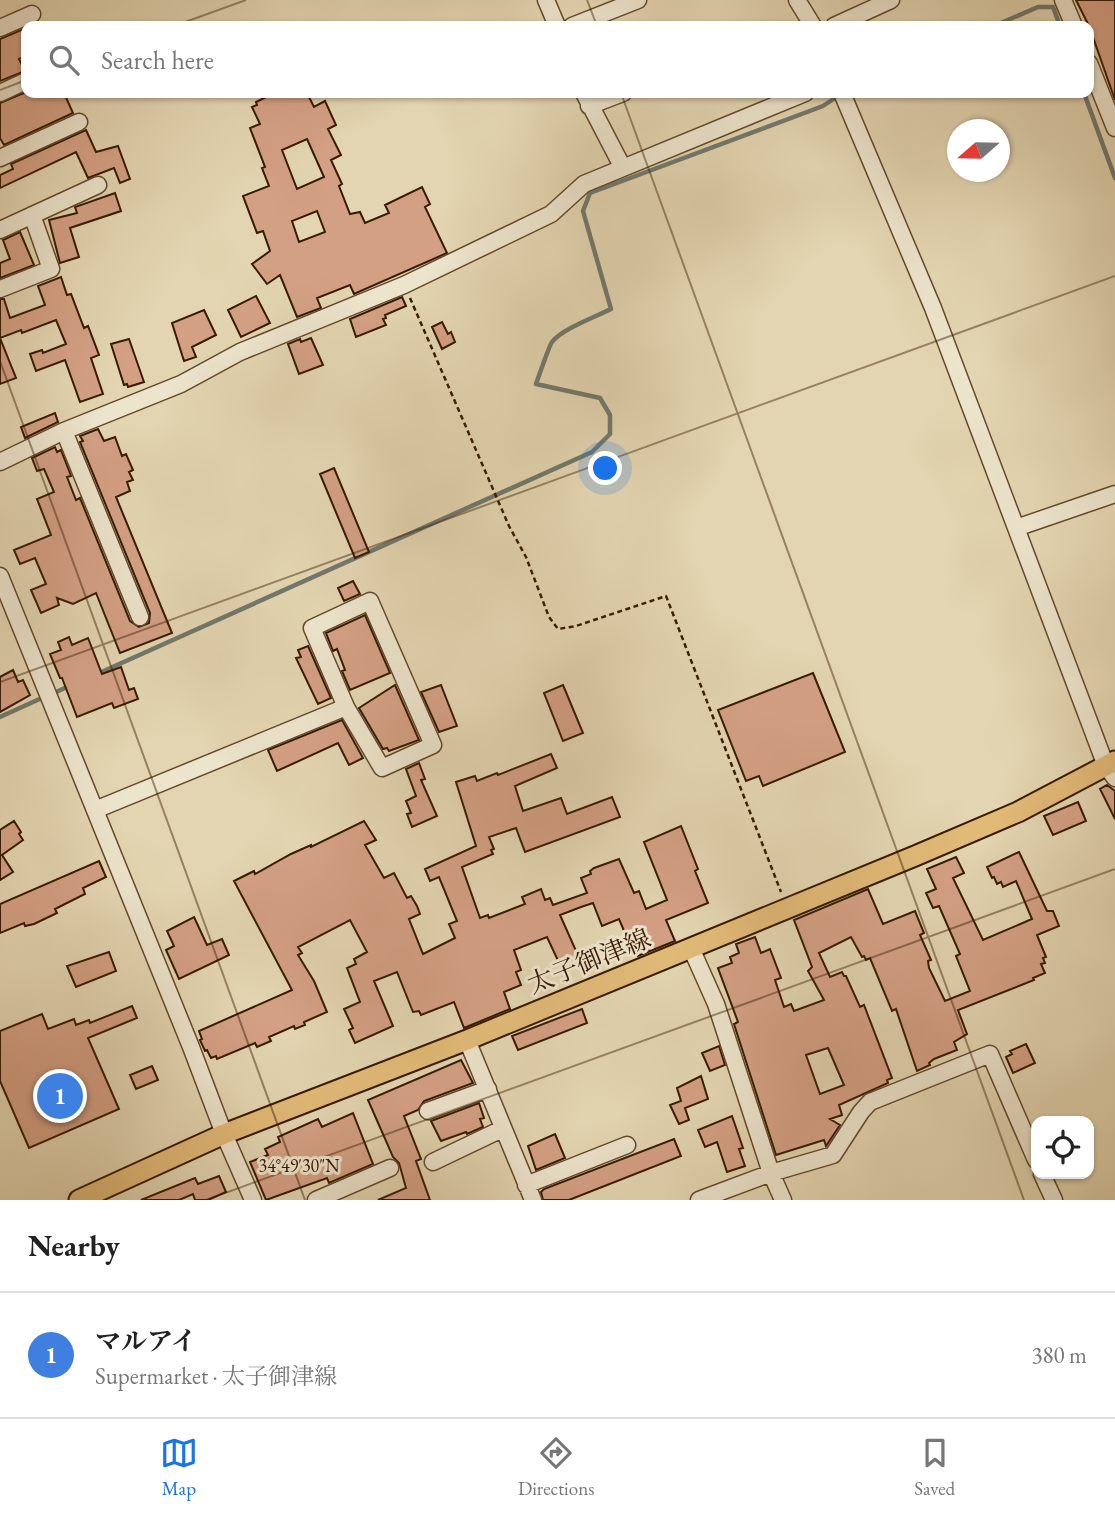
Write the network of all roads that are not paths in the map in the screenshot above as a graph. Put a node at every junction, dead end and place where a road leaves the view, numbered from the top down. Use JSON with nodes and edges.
{"nodes":[{"id":1,"x":546,"y":0,"type":"edge"},
{"id":2,"x":638,"y":0,"type":"edge"},
{"id":3,"x":891,"y":0,"type":"edge"},
{"id":4,"x":1063,"y":0,"type":"edge"},
{"id":5,"x":32,"y":14,"type":"dead end"},
{"id":6,"x":555,"y":21,"type":"edge"},
{"id":7,"x":585,"y":21,"type":"edge"},
{"id":8,"x":845,"y":21,"type":"edge"},
{"id":9,"x":1072,"y":21,"type":"edge"},
{"id":10,"x":0,"y":28,"type":"edge"},
{"id":11,"x":1094,"y":75,"type":"edge"},
{"id":12,"x":21,"y":82,"type":"edge"},
{"id":13,"x":0,"y":93,"type":"edge"},
{"id":14,"x":793,"y":98,"type":"edge"},
{"id":15,"x":844,"y":98,"type":"edge"},
{"id":16,"x":586,"y":99,"type":"edge"},
{"id":17,"x":79,"y":122,"type":"dead end"},
{"id":18,"x":1114,"y":124,"type":"edge"},
{"id":19,"x":0,"y":158,"type":"edge"},
{"id":20,"x":623,"y":169,"type":"junction"},
{"id":21,"x":98,"y":185,"type":"dead end"},
{"id":22,"x":32,"y":215,"type":"junction"},
{"id":23,"x":0,"y":230,"type":"edge"},
{"id":24,"x":0,"y":289,"type":"edge"},
{"id":25,"x":64,"y":431,"type":"junction"},
{"id":26,"x":0,"y":462,"type":"edge"},
{"id":27,"x":1115,"y":494,"type":"edge"},
{"id":28,"x":1016,"y":528,"type":"junction"},
{"id":29,"x":1,"y":584,"type":"edge"},
{"id":30,"x":140,"y":617,"type":"dead end"},
{"id":31,"x":346,"y":707,"type":"junction"},
{"id":32,"x":1112,"y":769,"type":"edge"},
{"id":33,"x":95,"y":810,"type":"junction"},
{"id":34,"x":691,"y":948,"type":"junction"},
{"id":35,"x":467,"y":1040,"type":"junction"},
{"id":36,"x":488,"y":1089,"type":"junction"},
{"id":37,"x":428,"y":1111,"type":"dead end"},
{"id":38,"x":502,"y":1129,"type":"junction"},
{"id":39,"x":224,"y":1134,"type":"junction"},
{"id":40,"x":627,"y":1145,"type":"dead end"},
{"id":41,"x":1031,"y":1149,"type":"edge"},
{"id":42,"x":433,"y":1162,"type":"dead end"},
{"id":43,"x":390,"y":1168,"type":"dead end"},
{"id":44,"x":771,"y":1173,"type":"junction"},
{"id":45,"x":1044,"y":1179,"type":"edge"},
{"id":46,"x":530,"y":1192,"type":"edge"},
{"id":47,"x":88,"y":1198,"type":"edge"},
{"id":48,"x":253,"y":1200,"type":"edge"},
{"id":49,"x":316,"y":1200,"type":"edge"},
{"id":50,"x":699,"y":1200,"type":"edge"},
{"id":51,"x":783,"y":1200,"type":"edge"},
{"id":52,"x":1054,"y":1200,"type":"edge"}],
"edges":[{"from":1,"to":6,"type":"street"},
{"from":2,"to":7,"type":"street"},
{"from":3,"to":8,"type":"street"},
{"from":4,"to":9,"type":"street"},
{"from":5,"to":10,"type":"street"},
{"from":11,"to":18,"type":"street"},
{"from":12,"to":13,"type":"street"},
{"from":14,"to":20,"type":"street"},
{"from":15,"to":28,"type":"street"},
{"from":16,"to":20,"type":"street"},
{"from":17,"to":19,"type":"street"},
{"from":20,"to":25,"type":"street"},
{"from":21,"to":22,"type":"street"},
{"from":22,"to":23,"type":"street"},
{"from":22,"to":24,"type":"street"},
{"from":25,"to":26,"type":"street"},
{"from":25,"to":30,"type":"street"},
{"from":27,"to":28,"type":"street"},
{"from":28,"to":32,"type":"street"},
{"from":29,"to":33,"type":"street"},
{"from":31,"to":31,"type":"street"},
{"from":31,"to":33,"type":"street"},
{"from":32,"to":34,"type":"main road","name":"太子御津線"},
{"from":33,"to":39,"type":"street"},
{"from":34,"to":35,"type":"main road","name":"太子御津線"},
{"from":34,"to":44,"type":"street"},
{"from":35,"to":36,"type":"street"},
{"from":35,"to":39,"type":"main road","name":"太子御津線"},
{"from":36,"to":37,"type":"street"},
{"from":36,"to":38,"type":"street"},
{"from":38,"to":42,"type":"street"},
{"from":38,"to":46,"type":"street"},
{"from":39,"to":47,"type":"main road","name":"太子御津線"},
{"from":39,"to":48,"type":"street"},
{"from":40,"to":46,"type":"street"},
{"from":41,"to":44,"type":"street"},
{"from":43,"to":49,"type":"street"},
{"from":44,"to":50,"type":"street"},
{"from":44,"to":51,"type":"street"},
{"from":45,"to":52,"type":"street"}]}
